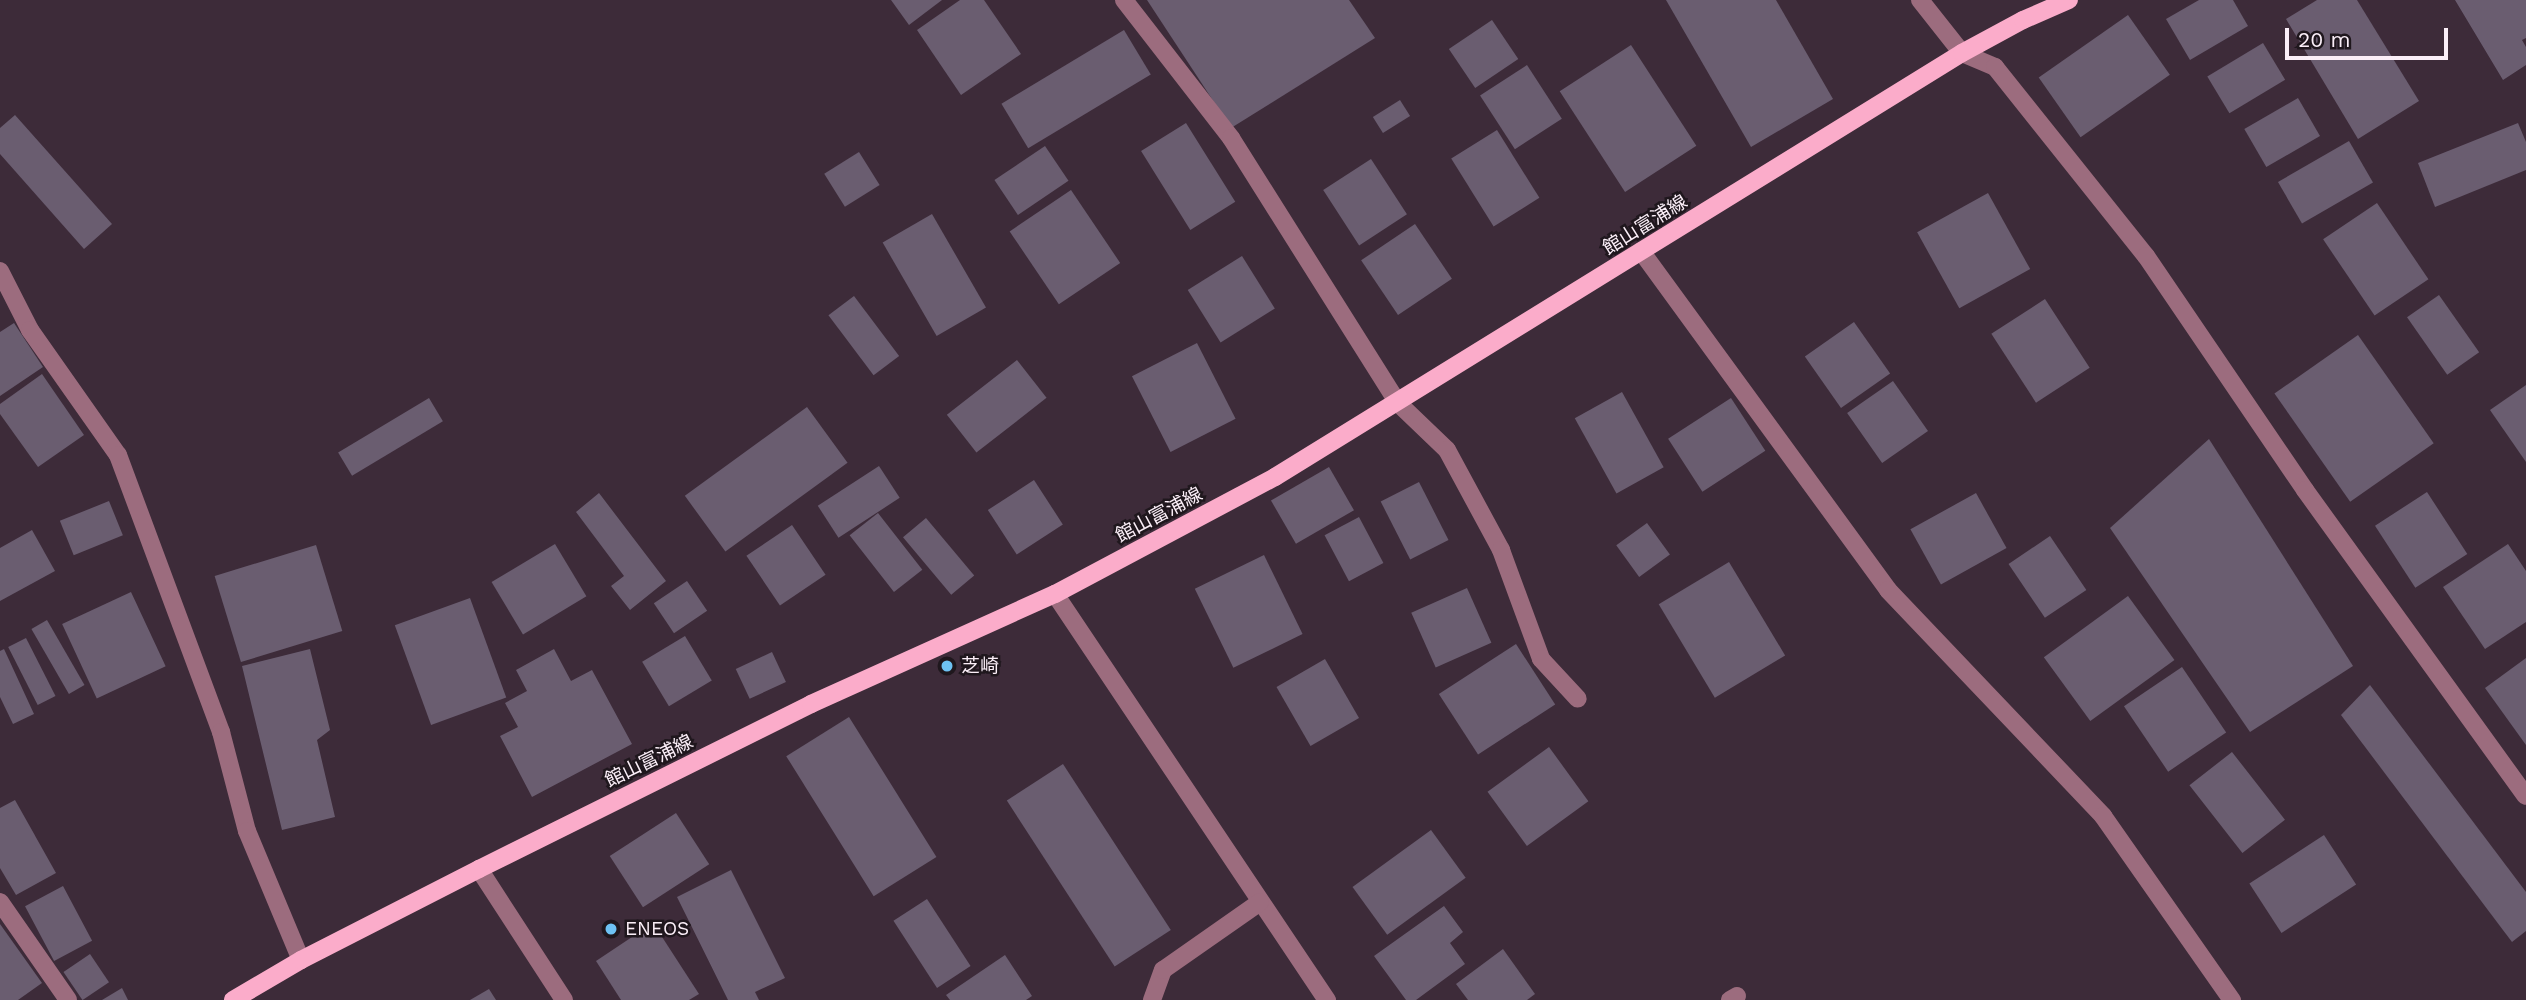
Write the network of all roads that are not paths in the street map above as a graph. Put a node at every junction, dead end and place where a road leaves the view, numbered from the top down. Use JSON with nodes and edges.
{"nodes":[{"id":1,"x":1124,"y":0,"type":"edge"},
{"id":2,"x":1920,"y":0,"type":"edge"},
{"id":3,"x":2069,"y":0,"type":"edge"},
{"id":4,"x":1962,"y":53,"type":"junction"},
{"id":5,"x":1641,"y":251,"type":"junction"},
{"id":6,"x":0,"y":271,"type":"edge"},
{"id":7,"x":1397,"y":402,"type":"junction"},
{"id":8,"x":1055,"y":594,"type":"junction"},
{"id":9,"x":1578,"y":699,"type":"dead end"},
{"id":10,"x":2526,"y":796,"type":"edge"},
{"id":11,"x":479,"y":869,"type":"junction"},
{"id":12,"x":0,"y":902,"type":"edge"},
{"id":13,"x":1260,"y":902,"type":"junction"},
{"id":14,"x":301,"y":960,"type":"junction"},
{"id":15,"x":68,"y":1000,"type":"edge"},
{"id":16,"x":233,"y":1000,"type":"edge"},
{"id":17,"x":564,"y":1000,"type":"edge"},
{"id":18,"x":1152,"y":1000,"type":"edge"},
{"id":19,"x":1327,"y":1000,"type":"edge"},
{"id":20,"x":2232,"y":1000,"type":"edge"}],
"edges":[{"from":1,"to":7,"type":"street"},
{"from":2,"to":4,"type":"street"},
{"from":3,"to":4,"type":"main road","name":"館山富浦線"},
{"from":4,"to":5,"type":"main road","name":"館山富浦線"},
{"from":4,"to":10,"type":"street"},
{"from":5,"to":7,"type":"main road","name":"館山富浦線"},
{"from":5,"to":20,"type":"street"},
{"from":6,"to":14,"type":"street"},
{"from":7,"to":8,"type":"main road","name":"館山富浦線"},
{"from":7,"to":9,"type":"street"},
{"from":8,"to":11,"type":"main road","name":"館山富浦線"},
{"from":8,"to":13,"type":"street"},
{"from":11,"to":14,"type":"main road","name":"館山富浦線"},
{"from":11,"to":17,"type":"street"},
{"from":12,"to":15,"type":"street"},
{"from":13,"to":18,"type":"street"},
{"from":13,"to":19,"type":"street"},
{"from":14,"to":16,"type":"main road","name":"館山富浦線"}]}
